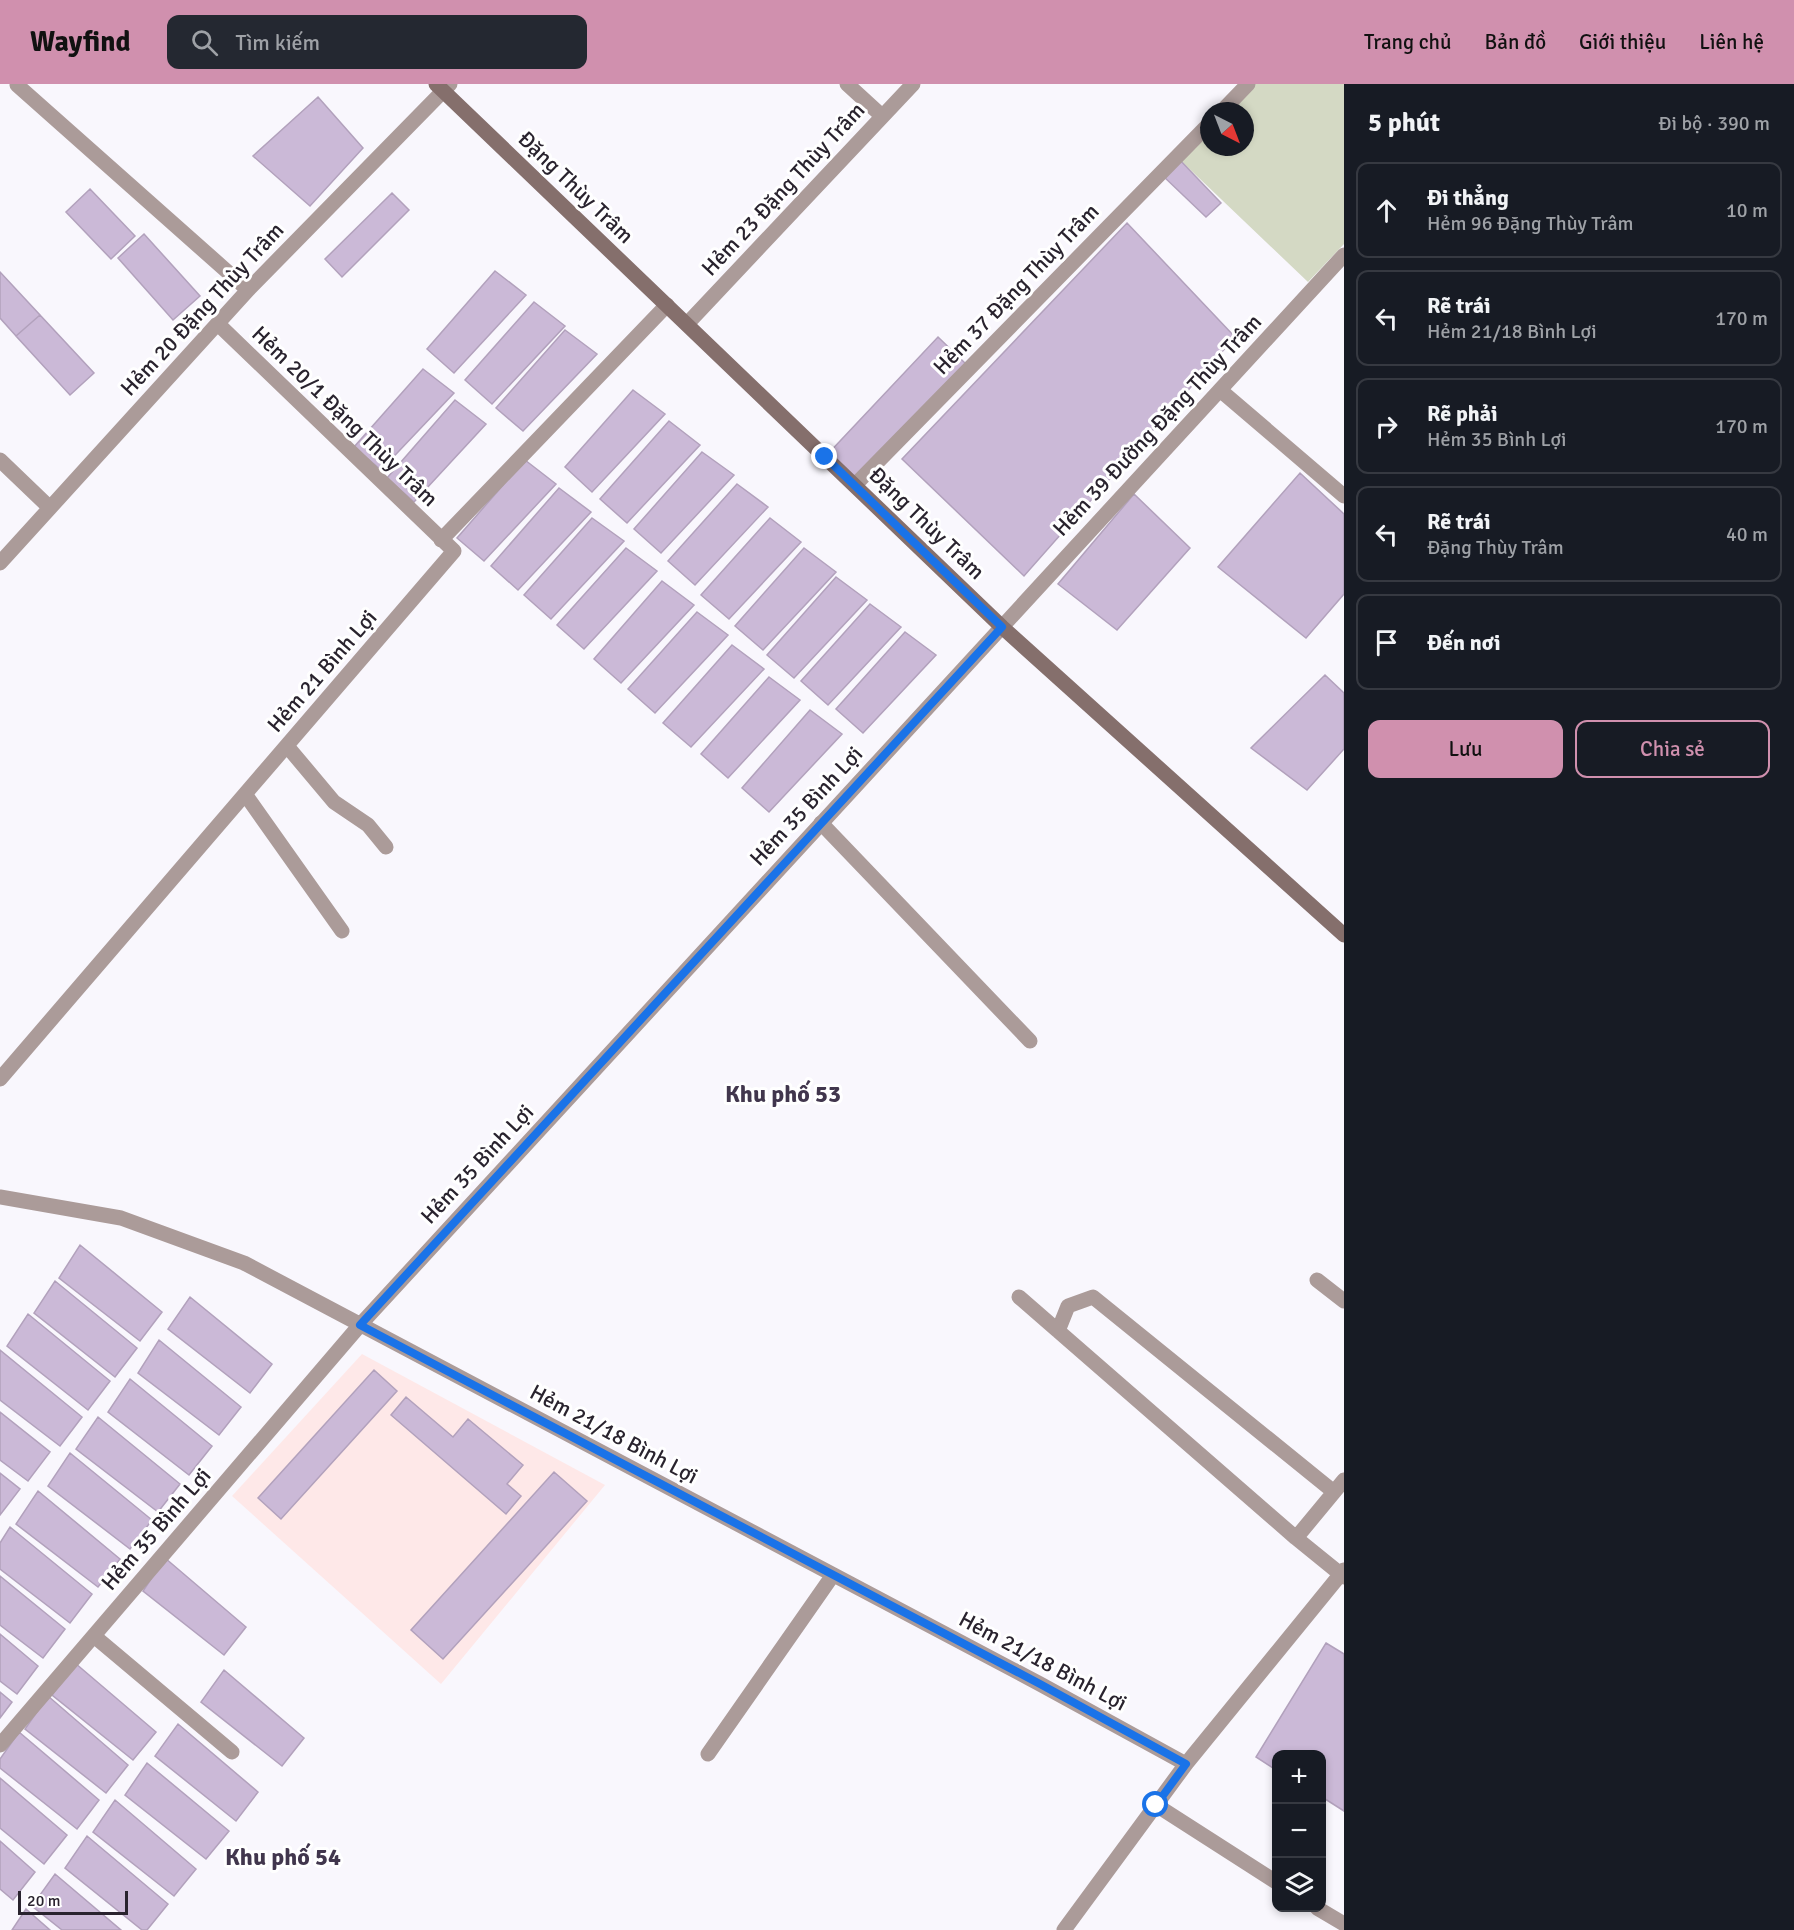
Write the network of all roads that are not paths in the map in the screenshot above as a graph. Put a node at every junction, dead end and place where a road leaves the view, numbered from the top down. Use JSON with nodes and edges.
{"nodes":[{"id":1,"x":847,"y":84,"type":"edge"},
{"id":2,"x":913,"y":84,"type":"edge"},
{"id":3,"x":1248,"y":84,"type":"edge"},
{"id":4,"x":17,"y":85,"type":"edge"},
{"id":5,"x":443,"y":86,"type":"edge"},
{"id":6,"x":1231,"y":102,"type":"edge"},
{"id":7,"x":882,"y":117,"type":"junction"},
{"id":8,"x":1200,"y":133,"type":"edge"},
{"id":9,"x":1344,"y":255,"type":"edge"},
{"id":10,"x":248,"y":290,"type":"junction"},
{"id":11,"x":667,"y":305,"type":"junction"},
{"id":12,"x":218,"y":324,"type":"junction"},
{"id":13,"x":687,"y":324,"type":"junction"},
{"id":14,"x":1220,"y":390,"type":"junction"},
{"id":15,"x":0,"y":460,"type":"edge"},
{"id":16,"x":855,"y":485,"type":"junction"},
{"id":17,"x":1341,"y":489,"type":"edge"},
{"id":18,"x":50,"y":508,"type":"junction"},
{"id":19,"x":441,"y":540,"type":"junction"},
{"id":20,"x":0,"y":563,"type":"edge"},
{"id":21,"x":1002,"y":627,"type":"junction"},
{"id":22,"x":287,"y":746,"type":"junction"},
{"id":23,"x":245,"y":794,"type":"junction"},
{"id":24,"x":821,"y":823,"type":"junction"},
{"id":25,"x":386,"y":847,"type":"dead end"},
{"id":26,"x":342,"y":931,"type":"dead end"},
{"id":27,"x":1343,"y":933,"type":"edge"},
{"id":28,"x":1030,"y":1041,"type":"dead end"},
{"id":29,"x":0,"y":1079,"type":"edge"},
{"id":30,"x":0,"y":1197,"type":"edge"},
{"id":31,"x":1317,"y":1280,"type":"dead end"},
{"id":32,"x":1019,"y":1297,"type":"dead end"},
{"id":33,"x":1344,"y":1301,"type":"edge"},
{"id":34,"x":360,"y":1325,"type":"junction"},
{"id":35,"x":1058,"y":1330,"type":"junction"},
{"id":36,"x":1339,"y":1486,"type":"edge"},
{"id":37,"x":1296,"y":1538,"type":"junction"},
{"id":38,"x":1343,"y":1574,"type":"edge"},
{"id":39,"x":833,"y":1575,"type":"junction"},
{"id":40,"x":94,"y":1636,"type":"junction"},
{"id":41,"x":0,"y":1746,"type":"edge"},
{"id":42,"x":232,"y":1752,"type":"dead end"},
{"id":43,"x":708,"y":1754,"type":"dead end"},
{"id":44,"x":1186,"y":1764,"type":"junction"},
{"id":45,"x":1156,"y":1805,"type":"junction"},
{"id":46,"x":1272,"y":1879,"type":"edge"},
{"id":47,"x":1324,"y":1912,"type":"edge"},
{"id":48,"x":1344,"y":1924,"type":"edge"},
{"id":49,"x":1064,"y":1930,"type":"edge"}],
"edges":[{"from":1,"to":7,"type":"street"},
{"from":2,"to":7,"type":"street","name":"Hẻm 23 Đặng Thùy Trâm"},
{"from":3,"to":6,"type":"street"},
{"from":4,"to":10,"type":"street"},
{"from":5,"to":10,"type":"street","name":"Hẻm 20 Đặng Thùy Trâm"},
{"from":5,"to":11,"type":"main road","name":"Đặng Thùy Trâm"},
{"from":7,"to":13,"type":"street","name":"Hẻm 23 Đặng Thùy Trâm"},
{"from":8,"to":16,"type":"street","name":"Hẻm 37 Đặng Thùy Trâm"},
{"from":9,"to":14,"type":"street","name":"Hẻm 39 Đường Đặng Thùy Trâm"},
{"from":10,"to":12,"type":"street","name":"Hẻm 20 Đặng Thùy Trâm"},
{"from":11,"to":13,"type":"main road","name":"Đặng Thùy Trâm"},
{"from":11,"to":19,"type":"street"},
{"from":12,"to":18,"type":"street","name":"Hẻm 20 Đặng Thùy Trâm"},
{"from":12,"to":19,"type":"street","name":"Hẻm 20/1 Đặng Thùy Trâm"},
{"from":13,"to":16,"type":"main road","name":"Đặng Thùy Trâm"},
{"from":14,"to":17,"type":"street"},
{"from":14,"to":21,"type":"street","name":"Hẻm 39 Đường Đặng Thùy Trâm"},
{"from":15,"to":18,"type":"street"},
{"from":16,"to":21,"type":"main road","name":"Đặng Thùy Trâm"},
{"from":18,"to":20,"type":"street","name":"Hẻm 20 Đặng Thùy Trâm"},
{"from":19,"to":22,"type":"street","name":"Hẻm 21 Bình Lợi"},
{"from":21,"to":24,"type":"street","name":"Hẻm 35 Bình Lợi"},
{"from":21,"to":27,"type":"main road","name":"Đặng Thùy Trâm"},
{"from":22,"to":23,"type":"street","name":"Hẻm 21 Bình Lợi"},
{"from":22,"to":25,"type":"street"},
{"from":23,"to":26,"type":"street"},
{"from":23,"to":29,"type":"street","name":"Hẻm 21 Bình Lợi"},
{"from":24,"to":28,"type":"street"},
{"from":24,"to":34,"type":"street","name":"Hẻm 35 Bình Lợi"},
{"from":30,"to":34,"type":"street","name":"Hẻm 21/18 Bình Lợi"},
{"from":31,"to":33,"type":"street"},
{"from":32,"to":35,"type":"street"},
{"from":34,"to":39,"type":"street","name":"Hẻm 21/18 Bình Lợi"},
{"from":34,"to":40,"type":"street","name":"Hẻm 35 Bình Lợi"},
{"from":35,"to":36,"type":"street"},
{"from":35,"to":37,"type":"street"},
{"from":36,"to":37,"type":"street"},
{"from":37,"to":38,"type":"street"},
{"from":38,"to":44,"type":"street"},
{"from":39,"to":43,"type":"street"},
{"from":39,"to":44,"type":"street","name":"Hẻm 21/18 Bình Lợi"},
{"from":40,"to":41,"type":"street","name":"Hẻm 35 Bình Lợi"},
{"from":40,"to":42,"type":"street"},
{"from":44,"to":45,"type":"street"},
{"from":45,"to":46,"type":"street"},
{"from":45,"to":49,"type":"street"},
{"from":47,"to":48,"type":"street"}]}
